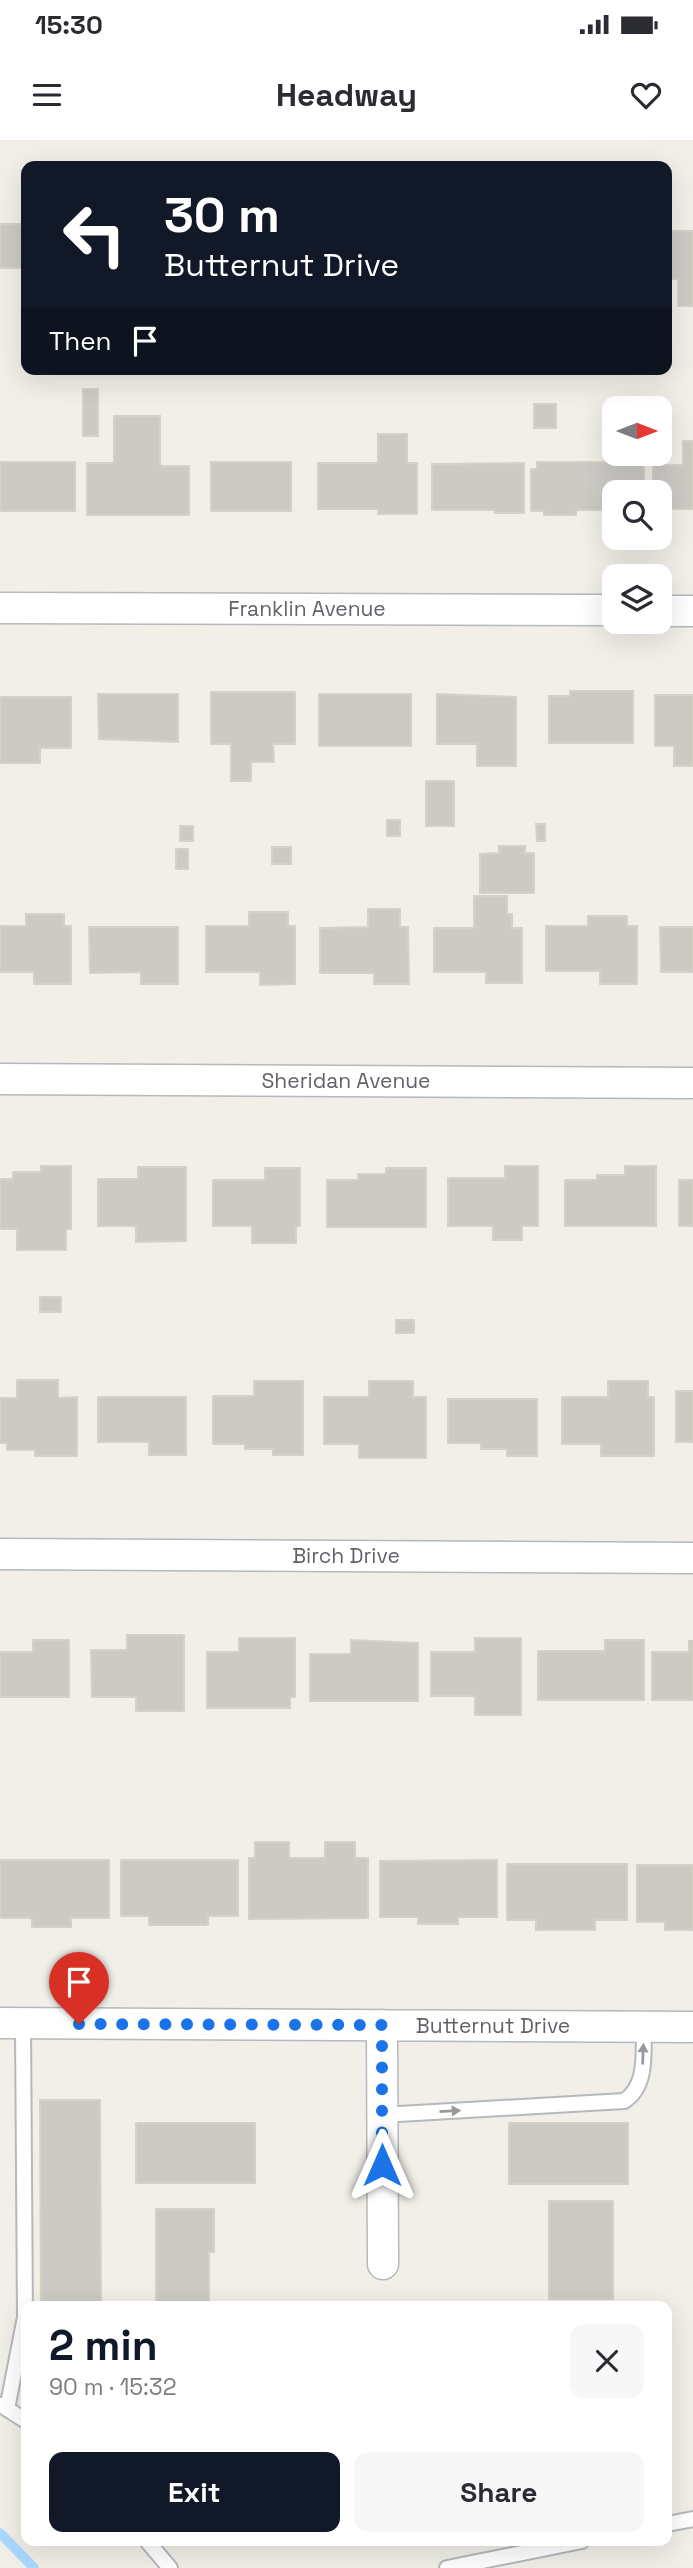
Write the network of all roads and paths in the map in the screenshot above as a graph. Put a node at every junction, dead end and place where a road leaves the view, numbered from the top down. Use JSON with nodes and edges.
{"nodes":[{"id":1,"x":0,"y":608,"type":"edge"},
{"id":2,"x":602,"y":610,"type":"edge"},
{"id":3,"x":672,"y":611,"type":"edge"},
{"id":4,"x":693,"y":611,"type":"edge"},
{"id":5,"x":0,"y":1079,"type":"edge"},
{"id":6,"x":693,"y":1083,"type":"edge"},
{"id":7,"x":0,"y":1554,"type":"edge"},
{"id":8,"x":693,"y":1558,"type":"edge"},
{"id":9,"x":12,"y":2023,"type":"edge"},
{"id":10,"x":382,"y":2025,"type":"junction"},
{"id":11,"x":644,"y":2027,"type":"junction"},
{"id":12,"x":693,"y":2027,"type":"edge"},
{"id":13,"x":382,"y":2115,"type":"junction"},
{"id":14,"x":383,"y":2264,"type":"dead end"},
{"id":15,"x":23,"y":2301,"type":"edge"},
{"id":16,"x":21,"y":2330,"type":"edge"},
{"id":17,"x":4,"y":2406,"type":"edge"},
{"id":18,"x":21,"y":2418,"type":"edge"},
{"id":19,"x":693,"y":2519,"type":"edge"},
{"id":20,"x":672,"y":2523,"type":"edge"},
{"id":21,"x":151,"y":2546,"type":"edge"},
{"id":22,"x":557,"y":2546,"type":"edge"},
{"id":23,"x":170,"y":2568,"type":"edge"},
{"id":24,"x":447,"y":2568,"type":"edge"}],
"edges":[{"from":1,"to":2,"type":"street","name":"Franklin Avenue"},
{"from":3,"to":4,"type":"street"},
{"from":5,"to":6,"type":"street","name":"Sheridan Avenue"},
{"from":7,"to":8,"type":"street","name":"Birch Drive"},
{"from":9,"to":10,"type":"street","name":"Butternut Drive"},
{"from":9,"to":15,"type":"lane"},
{"from":10,"to":11,"type":"street","name":"Butternut Drive"},
{"from":10,"to":13,"type":"street"},
{"from":11,"to":12,"type":"street","name":"Butternut Drive"},
{"from":13,"to":11,"type":"lane","one_way":true},
{"from":13,"to":14,"type":"street"},
{"from":16,"to":17,"type":"lane"},
{"from":17,"to":18,"type":"lane"},
{"from":19,"to":20,"type":"lane"},
{"from":21,"to":23,"type":"lane"},
{"from":22,"to":24,"type":"lane"}]}
